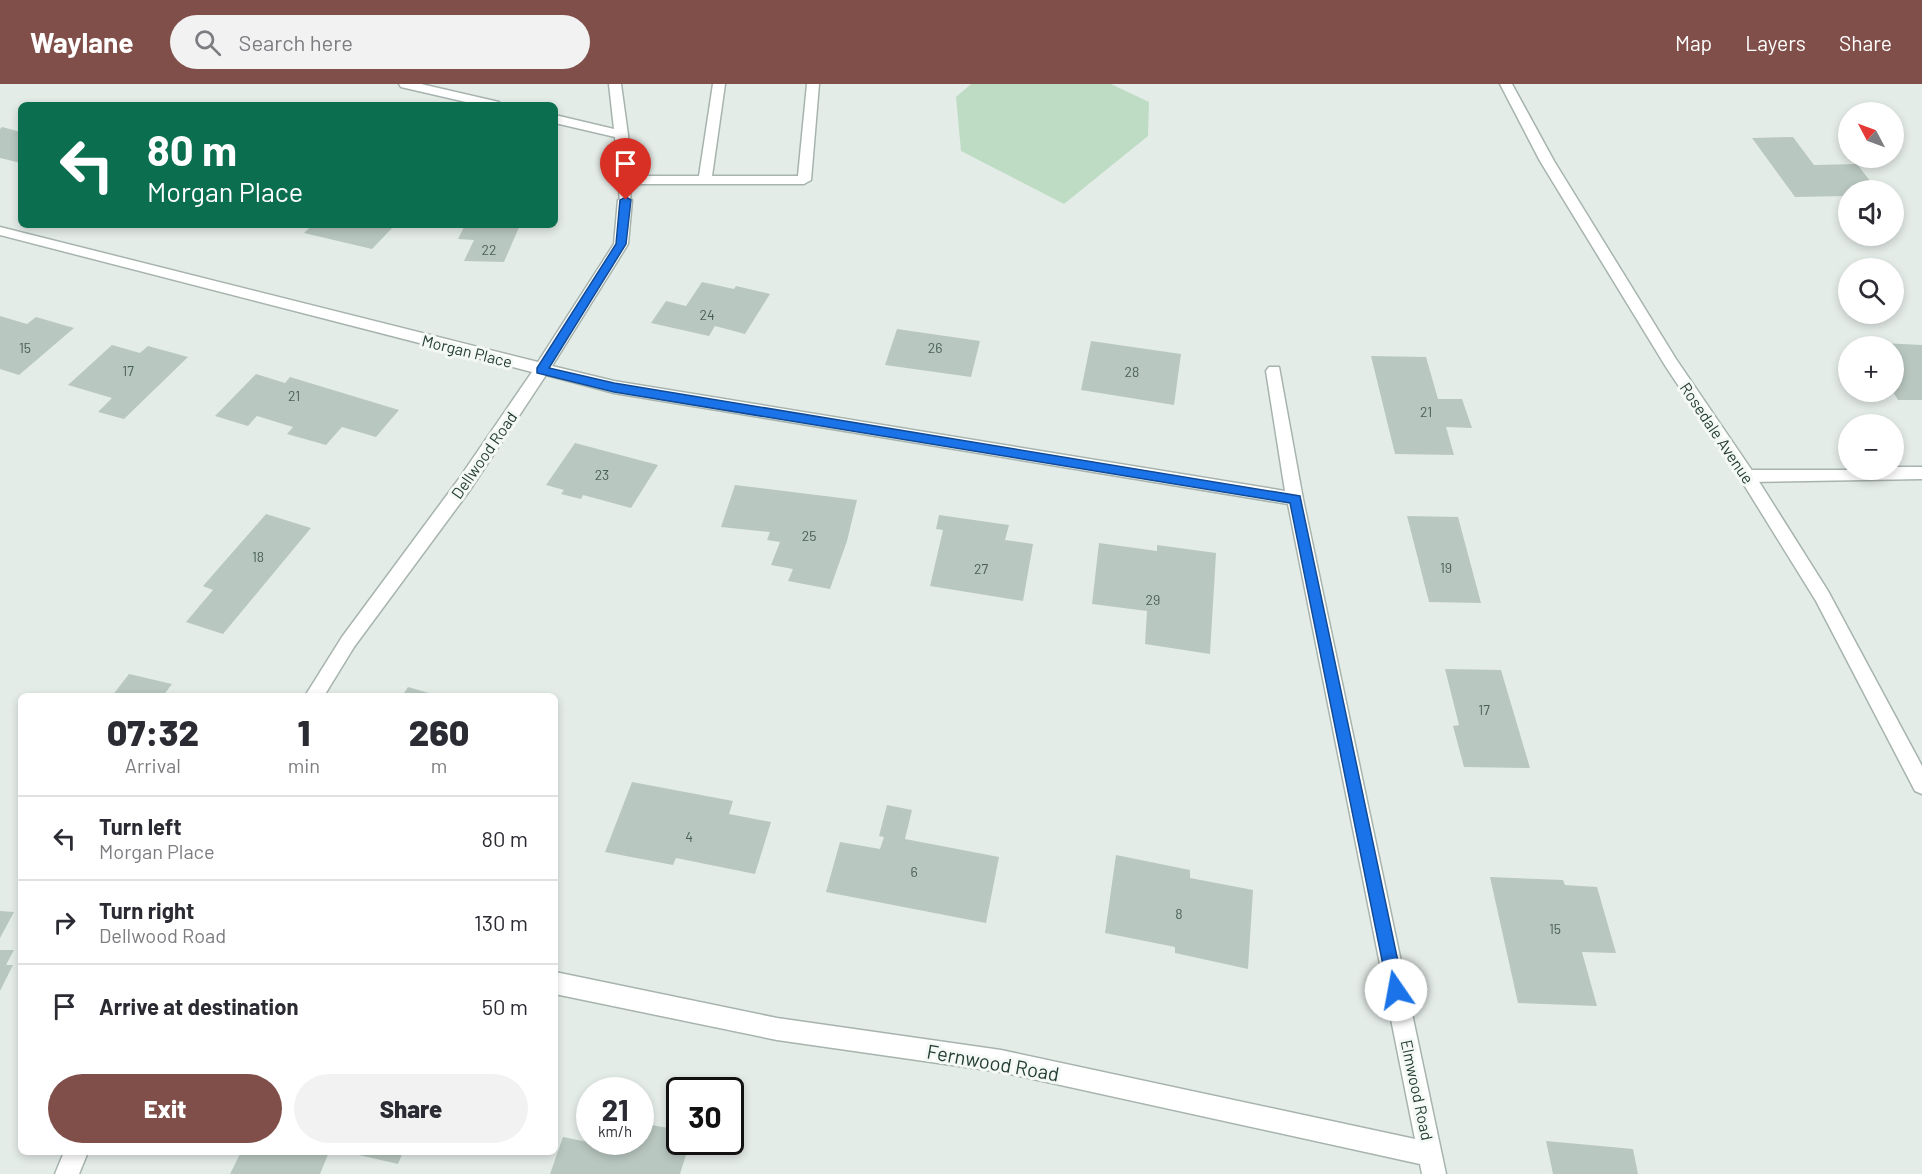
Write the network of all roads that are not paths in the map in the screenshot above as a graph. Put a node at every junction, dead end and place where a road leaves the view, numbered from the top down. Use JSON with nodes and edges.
{"nodes":[{"id":1,"x":405,"y":84,"type":"edge"},
{"id":2,"x":615,"y":84,"type":"edge"},
{"id":3,"x":719,"y":84,"type":"edge"},
{"id":4,"x":813,"y":84,"type":"edge"},
{"id":5,"x":1506,"y":84,"type":"edge"},
{"id":6,"x":482,"y":102,"type":"edge"},
{"id":7,"x":558,"y":120,"type":"edge"},
{"id":8,"x":622,"y":135,"type":"junction"},
{"id":9,"x":624,"y":180,"type":"junction"},
{"id":10,"x":705,"y":180,"type":"junction"},
{"id":11,"x":0,"y":231,"type":"edge"},
{"id":12,"x":541,"y":370,"type":"junction"},
{"id":13,"x":1274,"y":371,"type":"dead end"},
{"id":14,"x":1922,"y":473,"type":"edge"},
{"id":15,"x":1747,"y":476,"type":"junction"},
{"id":16,"x":1295,"y":499,"type":"junction"},
{"id":17,"x":316,"y":693,"type":"edge"},
{"id":18,"x":1922,"y":784,"type":"edge"},
{"id":19,"x":558,"y":983,"type":"edge"},
{"id":20,"x":75,"y":1155,"type":"edge"},
{"id":21,"x":1432,"y":1164,"type":"edge"},
{"id":22,"x":67,"y":1174,"type":"edge"}],
"edges":[{"from":1,"to":6,"type":"street"},
{"from":2,"to":8,"type":"street","name":"Dellwood Road"},
{"from":3,"to":10,"type":"street"},
{"from":4,"to":10,"type":"street"},
{"from":5,"to":15,"type":"street","name":"Rosedale Avenue"},
{"from":7,"to":8,"type":"street"},
{"from":8,"to":9,"type":"street","name":"Dellwood Road"},
{"from":9,"to":10,"type":"street"},
{"from":9,"to":12,"type":"street","name":"Dellwood Road"},
{"from":11,"to":12,"type":"street","name":"Morgan Place"},
{"from":12,"to":16,"type":"street","name":"Morgan Place"},
{"from":12,"to":17,"type":"street","name":"Dellwood Road"},
{"from":13,"to":16,"type":"street","name":"Elmwood Road"},
{"from":14,"to":15,"type":"street"},
{"from":15,"to":18,"type":"street","name":"Rosedale Avenue"},
{"from":16,"to":21,"type":"street","name":"Elmwood Road"},
{"from":19,"to":21,"type":"street","name":"Fernwood Road"},
{"from":20,"to":22,"type":"street"}]}
